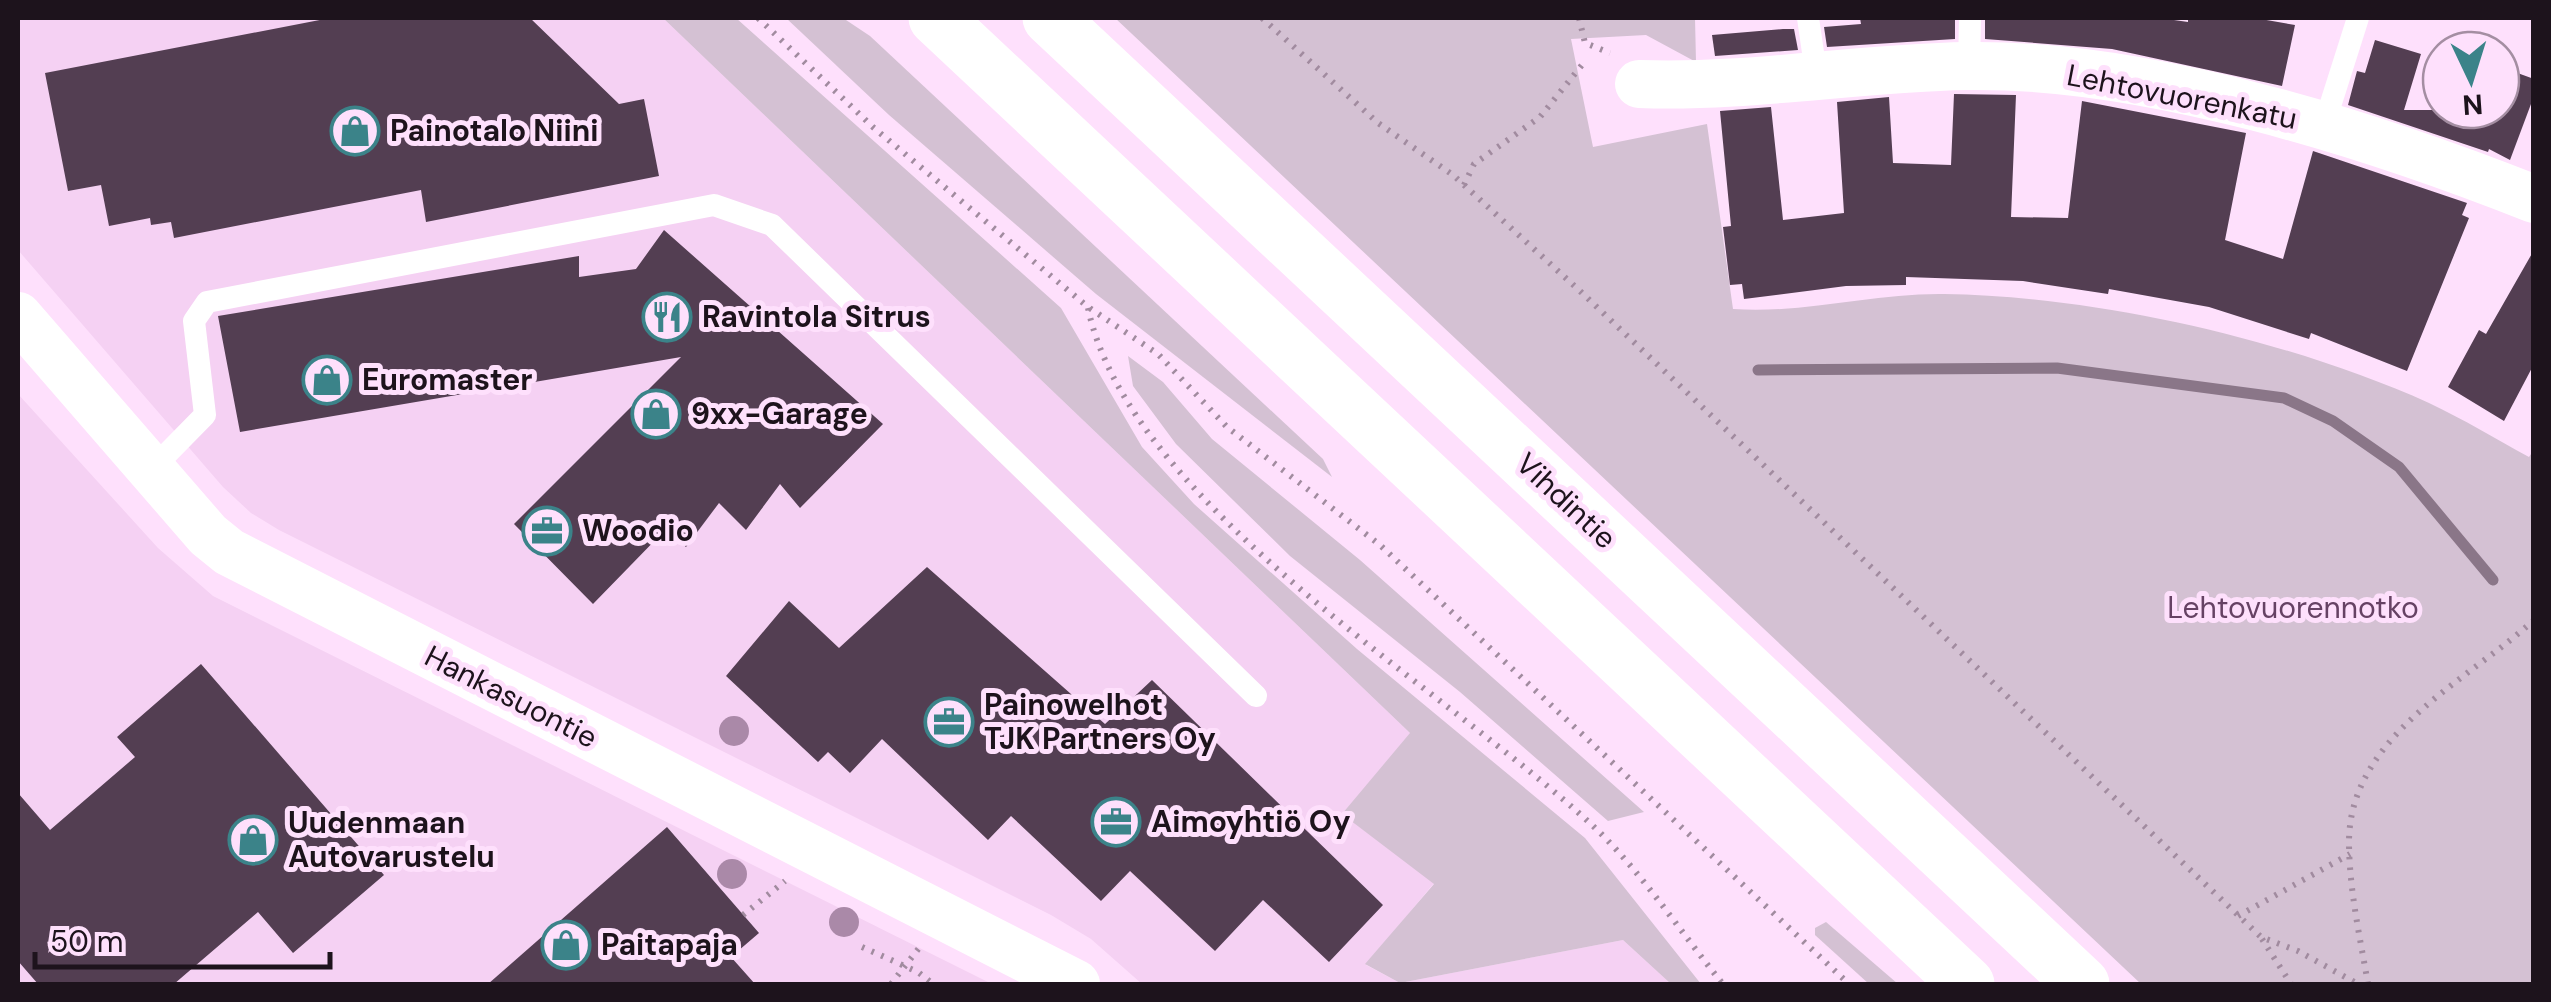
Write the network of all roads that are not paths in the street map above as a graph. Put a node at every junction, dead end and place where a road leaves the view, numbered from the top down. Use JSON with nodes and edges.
{"nodes":[{"id":1,"x":936,"y":18,"type":"edge"},
{"id":2,"x":1050,"y":18,"type":"edge"},
{"id":3,"x":1808,"y":18,"type":"edge"},
{"id":4,"x":1970,"y":18,"type":"edge"},
{"id":5,"x":2358,"y":18,"type":"edge"},
{"id":6,"x":1969,"y":66,"type":"junction"},
{"id":7,"x":1816,"y":74,"type":"junction"},
{"id":8,"x":1639,"y":84,"type":"dead end"},
{"id":9,"x":2324,"y":125,"type":"junction"},
{"id":10,"x":2534,"y":200,"type":"edge"},
{"id":11,"x":18,"y":316,"type":"edge"},
{"id":12,"x":151,"y":470,"type":"junction"},
{"id":13,"x":1256,"y":696,"type":"dead end"},
{"id":14,"x":1076,"y":984,"type":"edge"},
{"id":15,"x":1967,"y":984,"type":"edge"},
{"id":16,"x":2082,"y":984,"type":"edge"}],
"edges":[{"from":1,"to":15,"type":"main road"},
{"from":2,"to":16,"type":"main road","name":"Vihdintie"},
{"from":3,"to":7,"type":"lane"},
{"from":4,"to":6,"type":"lane"},
{"from":5,"to":9,"type":"lane"},
{"from":6,"to":7,"type":"street","name":"Lehtovuorenkatu"},
{"from":6,"to":9,"type":"street","name":"Lehtovuorenkatu"},
{"from":7,"to":8,"type":"street","name":"Lehtovuorenkatu"},
{"from":9,"to":10,"type":"street","name":"Lehtovuorenkatu"},
{"from":11,"to":12,"type":"street","name":"Hankasuontie"},
{"from":12,"to":13,"type":"lane"},
{"from":12,"to":14,"type":"street","name":"Hankasuontie"}]}
